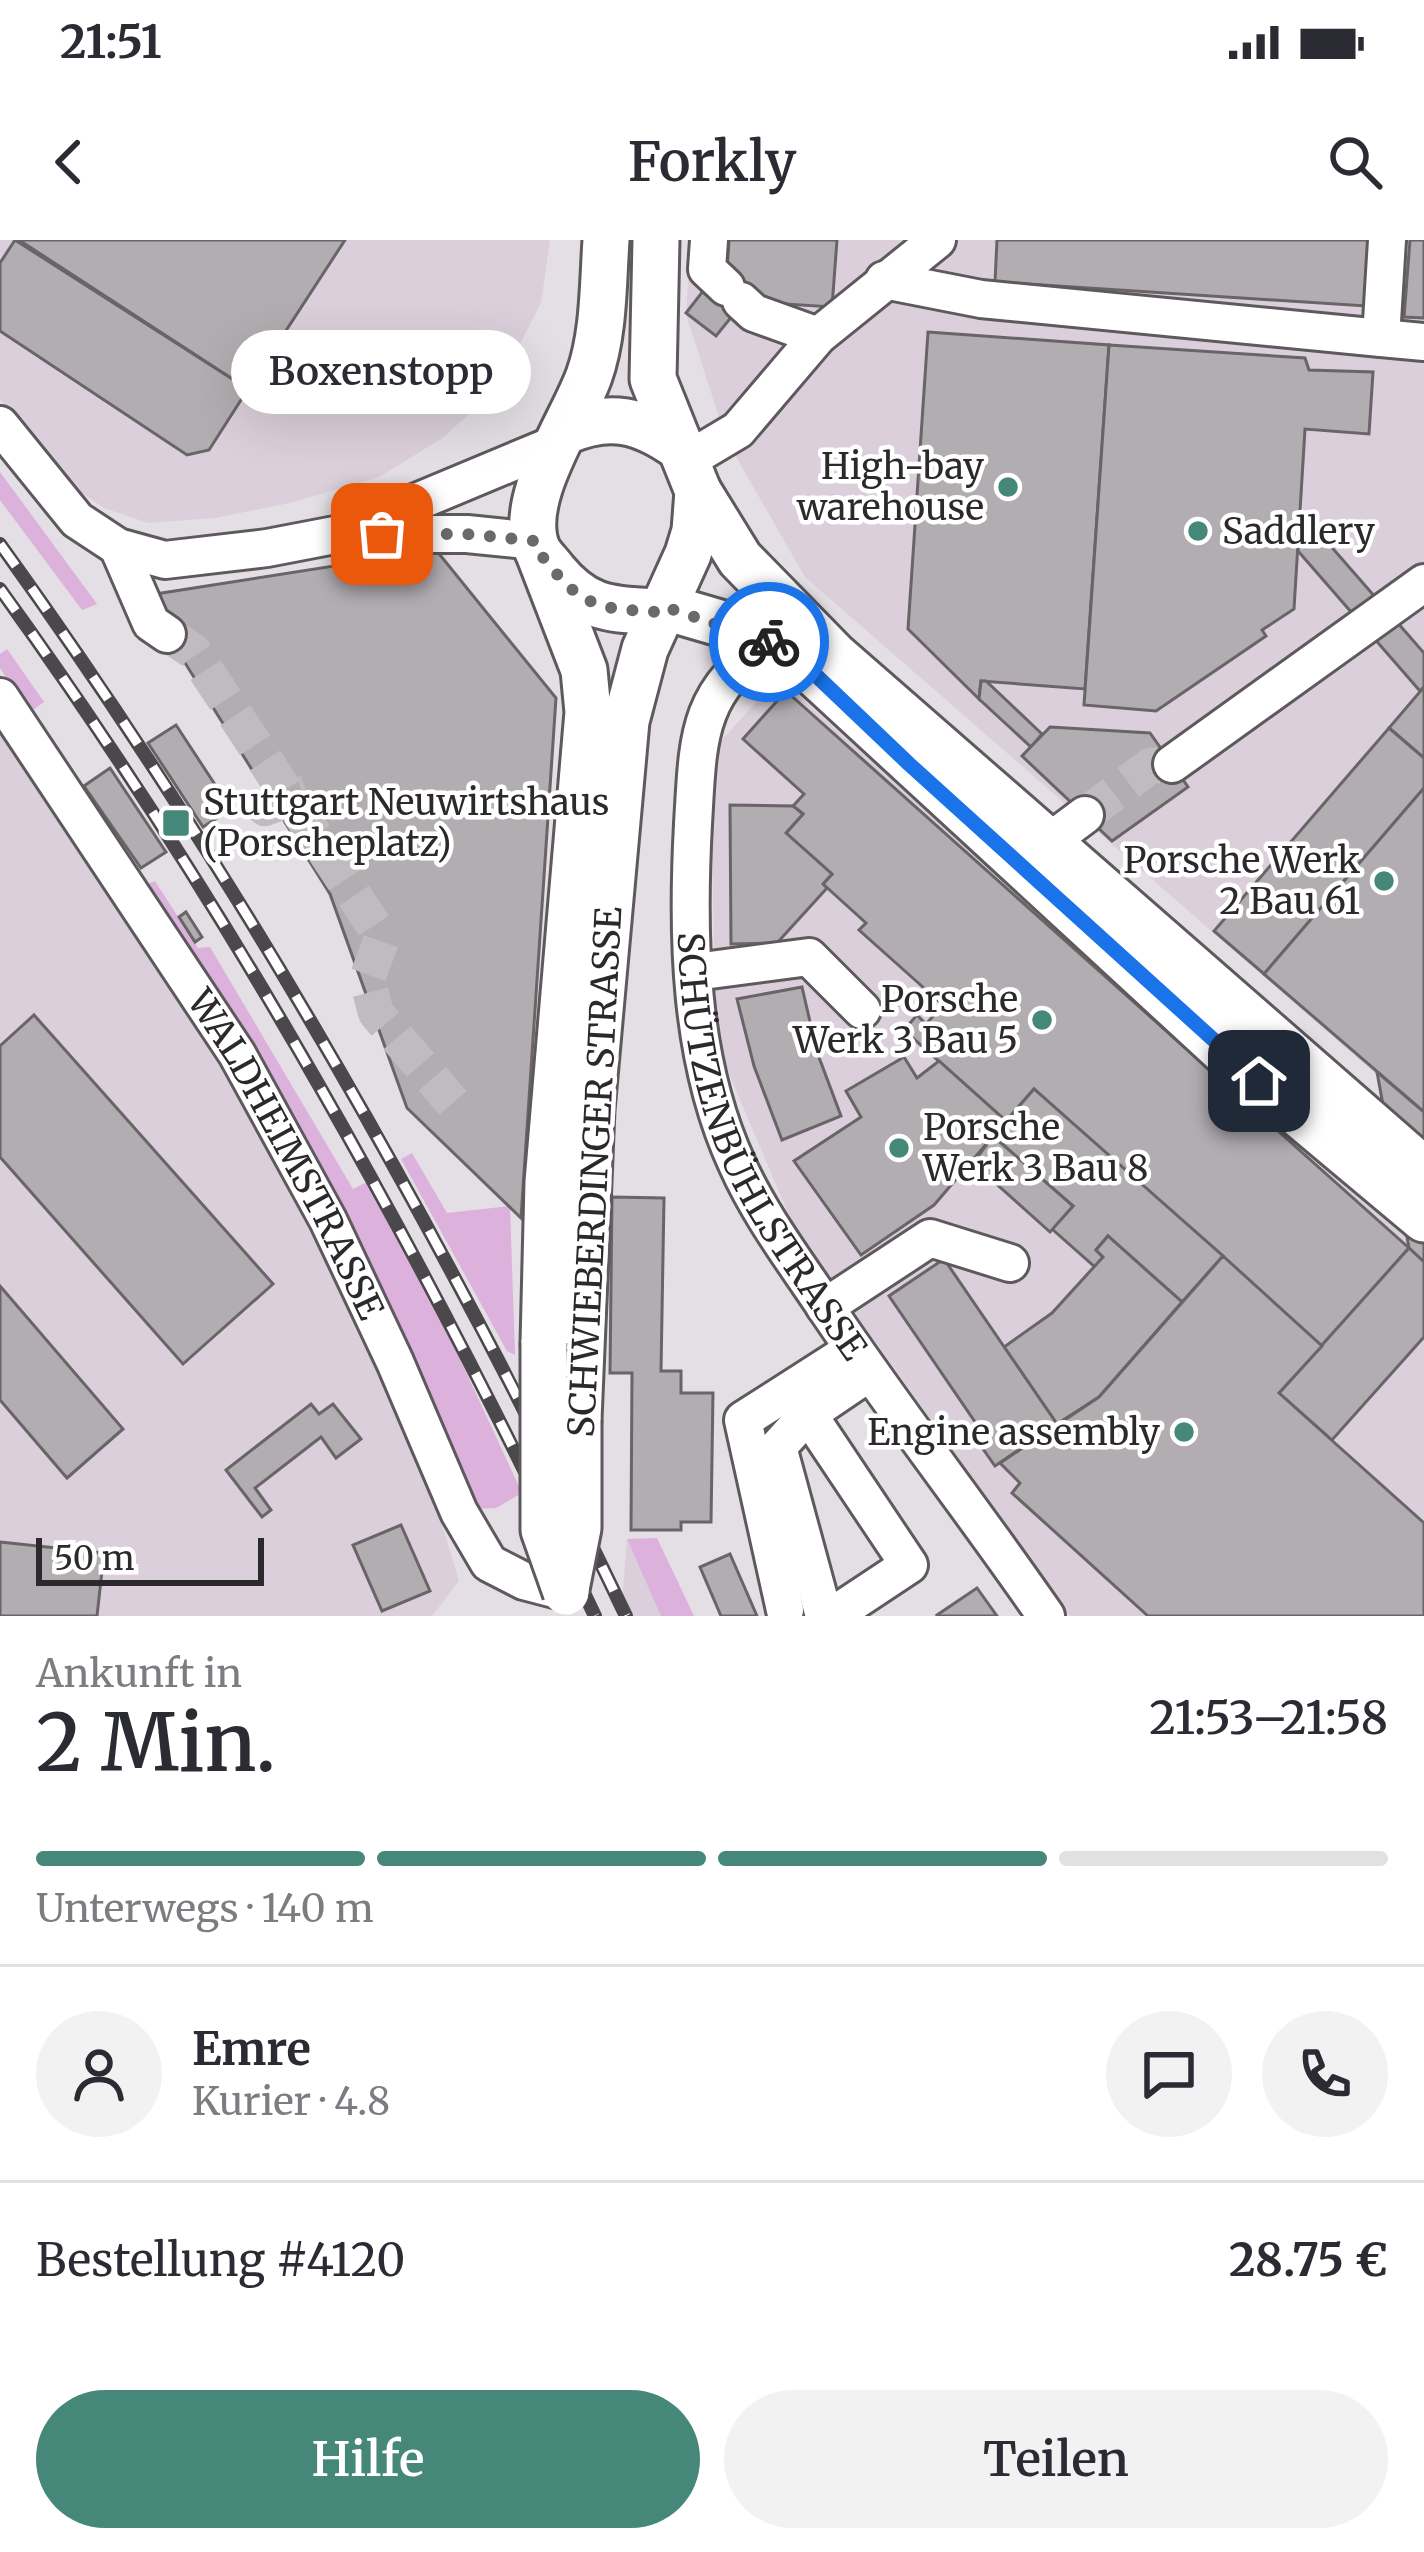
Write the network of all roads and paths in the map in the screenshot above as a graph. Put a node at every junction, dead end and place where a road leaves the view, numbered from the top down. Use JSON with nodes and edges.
{"nodes":[{"id":1,"x":606,"y":240,"type":"edge"},
{"id":2,"x":656,"y":240,"type":"edge"},
{"id":3,"x":709,"y":240,"type":"edge"},
{"id":4,"x":937,"y":240,"type":"edge"},
{"id":5,"x":1387,"y":240,"type":"edge"},
{"id":6,"x":884,"y":280,"type":"junction"},
{"id":7,"x":818,"y":336,"type":"junction"},
{"id":8,"x":1381,"y":338,"type":"junction"},
{"id":9,"x":1424,"y":342,"type":"edge"},
{"id":10,"x":0,"y":424,"type":"edge"},
{"id":11,"x":562,"y":437,"type":"junction"},
{"id":12,"x":688,"y":466,"type":"junction"},
{"id":13,"x":340,"y":534,"type":"junction"},
{"id":14,"x":537,"y":546,"type":"junction"},
{"id":15,"x":118,"y":547,"type":"junction"},
{"id":16,"x":1424,"y":583,"type":"edge"},
{"id":17,"x":662,"y":609,"type":"junction"},
{"id":18,"x":159,"y":636,"type":"tunnel mouth"},
{"id":19,"x":771,"y":643,"type":"junction"},
{"id":20,"x":0,"y":697,"type":"edge"},
{"id":21,"x":1172,"y":764,"type":"tunnel mouth"},
{"id":22,"x":1053,"y":842,"type":"junction"},
{"id":23,"x":695,"y":972,"type":"junction"},
{"id":24,"x":862,"y":1010,"type":"dead end"},
{"id":25,"x":1424,"y":1169,"type":"edge"},
{"id":26,"x":1424,"y":1219,"type":"edge"},
{"id":27,"x":1010,"y":1263,"type":"dead end"},
{"id":28,"x":825,"y":1307,"type":"junction"},
{"id":29,"x":862,"y":1360,"type":"junction"},
{"id":30,"x":808,"y":1414,"type":"junction"},
{"id":31,"x":566,"y":1604,"type":"edge"},
{"id":32,"x":785,"y":1610,"type":"dead end"},
{"id":33,"x":828,"y":1616,"type":"edge"},
{"id":34,"x":1046,"y":1616,"type":"edge"}],
"edges":[{"from":1,"to":11,"type":"main road"},
{"from":2,"to":12,"type":"main road"},
{"from":3,"to":7,"type":"street"},
{"from":4,"to":6,"type":"street"},
{"from":5,"to":8,"type":"street"},
{"from":6,"to":7,"type":"street"},
{"from":6,"to":8,"type":"street"},
{"from":7,"to":12,"type":"street"},
{"from":8,"to":9,"type":"street"},
{"from":10,"to":15,"type":"street"},
{"from":11,"to":12,"type":"main road"},
{"from":11,"to":13,"type":"street"},
{"from":11,"to":14,"type":"main road"},
{"from":12,"to":17,"type":"main road"},
{"from":12,"to":22,"type":"main road"},
{"from":13,"to":14,"type":"street"},
{"from":13,"to":15,"type":"street"},
{"from":14,"to":17,"type":"main road"},
{"from":14,"to":31,"type":"main road","name":"SCHWIEBERDINGER STRASSE","bridge":true},
{"from":15,"to":18,"type":"street"},
{"from":16,"to":21,"type":"street"},
{"from":17,"to":19,"type":"main road"},
{"from":17,"to":31,"type":"main road","name":"SCHWIEBERDINGER STRASSE","bridge":true},
{"from":19,"to":22,"type":"main road"},
{"from":19,"to":23,"type":"street","name":"SCHÜTZENBÜHLSTRASSE"},
{"from":20,"to":31,"type":"street","name":"WALDHEIMSTRASSE"},
{"from":22,"to":25,"type":"main road"},
{"from":22,"to":26,"type":"main road"},
{"from":23,"to":24,"type":"street"},
{"from":23,"to":28,"type":"street","name":"SCHÜTZENBÜHLSTRASSE"},
{"from":27,"to":28,"type":"street"},
{"from":28,"to":29,"type":"street","name":"SCHÜTZENBÜHLSTRASSE"},
{"from":29,"to":30,"type":"street"},
{"from":29,"to":32,"type":"street"},
{"from":29,"to":34,"type":"street","name":"SCHÜTZENBÜHLSTRASSE"},
{"from":30,"to":33,"type":"street"},
{"from":30,"to":33,"type":"street"}]}
